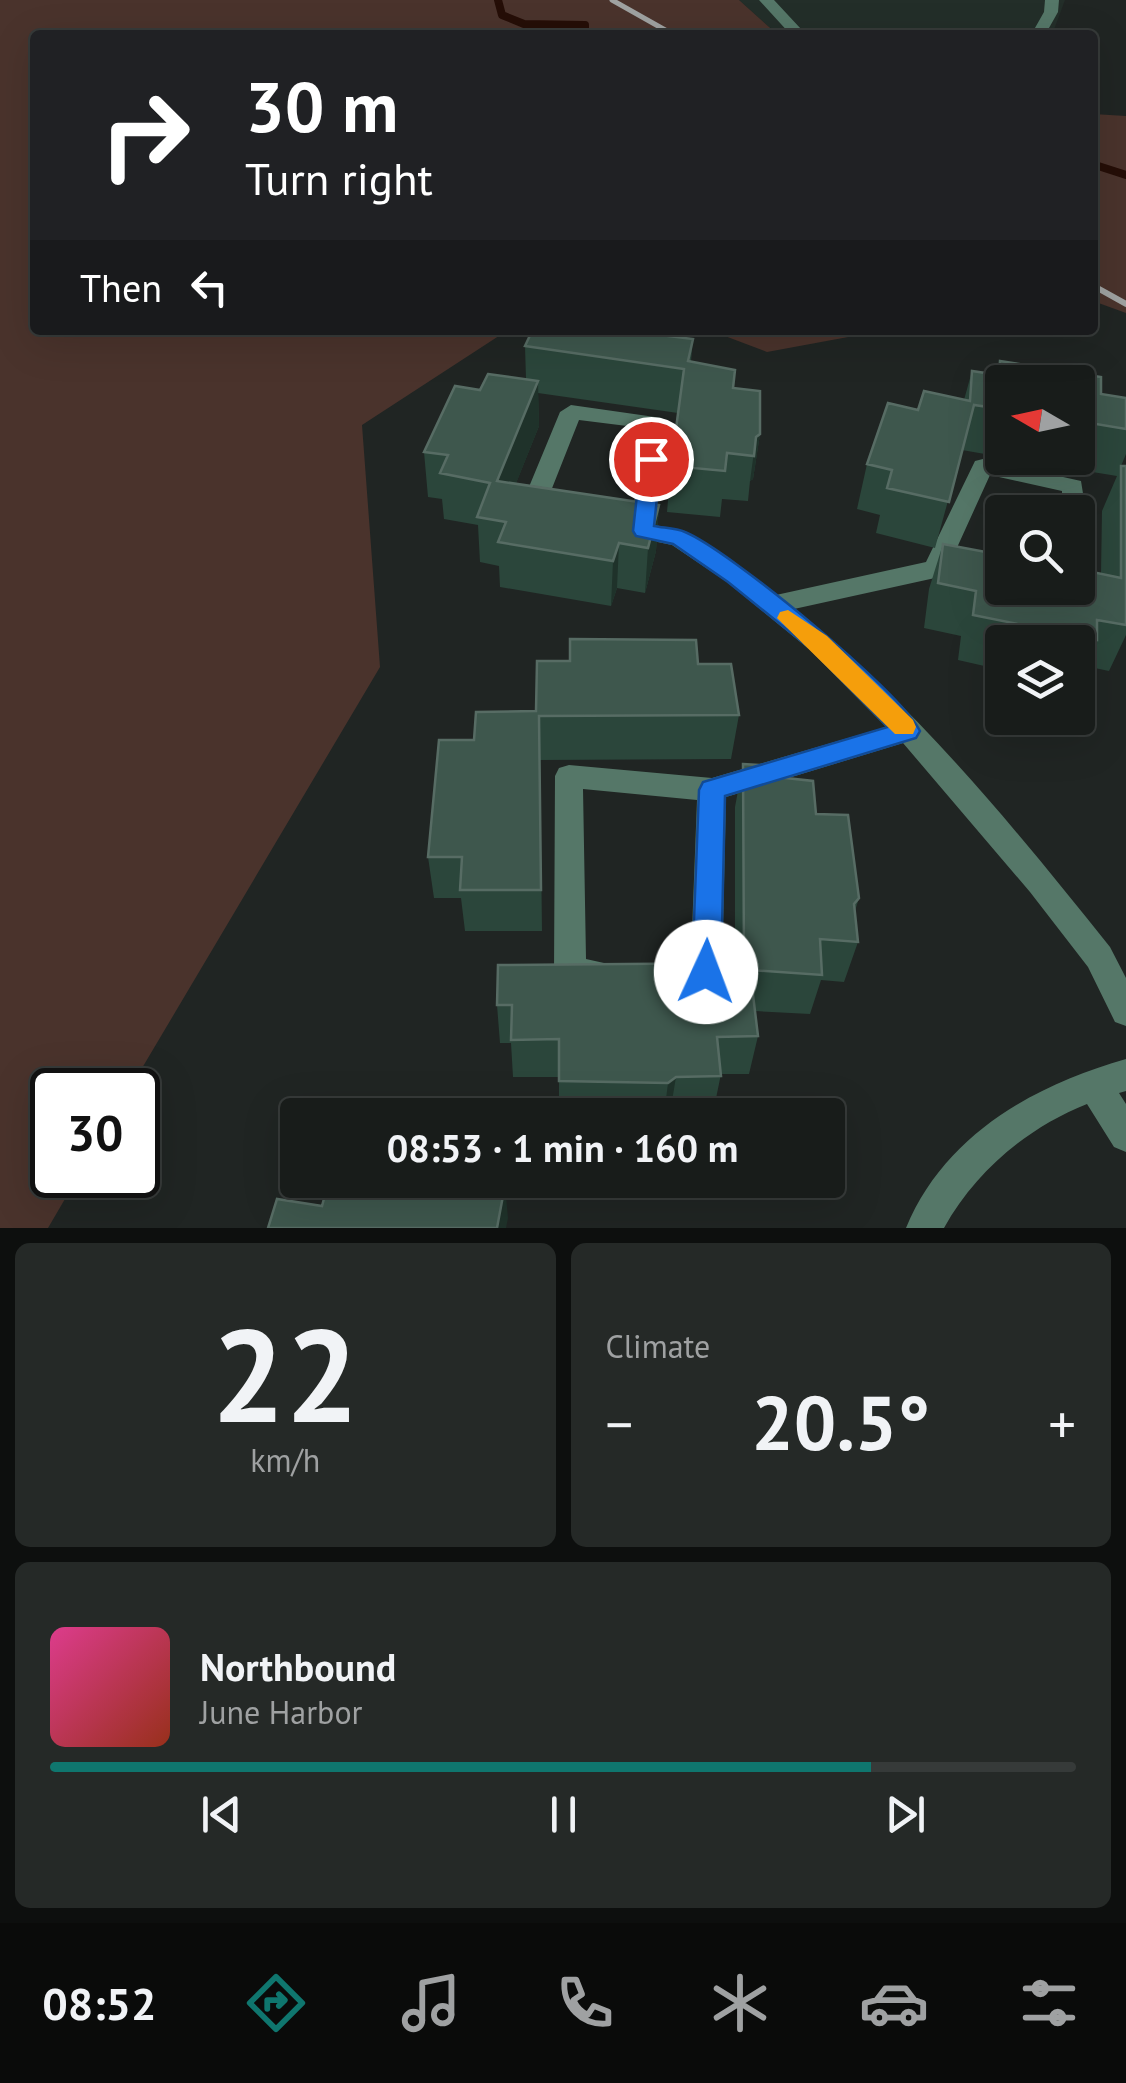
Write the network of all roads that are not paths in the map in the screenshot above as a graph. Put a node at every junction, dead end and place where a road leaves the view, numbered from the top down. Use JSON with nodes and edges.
{"nodes":[{"id":1,"x":766,"y":0,"type":"edge"},
{"id":2,"x":1052,"y":0,"type":"edge"},
{"id":3,"x":794,"y":30,"type":"edge"},
{"id":4,"x":1041,"y":30,"type":"edge"},
{"id":5,"x":1073,"y":495,"type":"edge"},
{"id":6,"x":568,"y":518,"type":"edge"},
{"id":7,"x":606,"y":524,"type":"edge"},
{"id":8,"x":643,"y":531,"type":"junction"},
{"id":9,"x":935,"y":569,"type":"junction"},
{"id":10,"x":985,"y":579,"type":"edge"},
{"id":11,"x":772,"y":605,"type":"junction"},
{"id":12,"x":908,"y":731,"type":"junction"},
{"id":13,"x":712,"y":790,"type":"junction"},
{"id":14,"x":1126,"y":1011,"type":"edge"},
{"id":15,"x":1109,"y":1079,"type":"edge"},
{"id":16,"x":1126,"y":1134,"type":"edge"},
{"id":17,"x":924,"y":1228,"type":"edge"}],
"edges":[{"from":1,"to":3,"type":"street"},
{"from":2,"to":4,"type":"street"},
{"from":5,"to":9,"type":"street"},
{"from":6,"to":8,"type":"street"},
{"from":7,"to":8,"type":"street"},
{"from":8,"to":11,"type":"street"},
{"from":9,"to":10,"type":"street"},
{"from":9,"to":11,"type":"street"},
{"from":11,"to":12,"type":"street"},
{"from":12,"to":13,"type":"street"},
{"from":12,"to":14,"type":"street"},
{"from":13,"to":13,"type":"street"},
{"from":15,"to":16,"type":"street"},
{"from":15,"to":17,"type":"street"}]}
